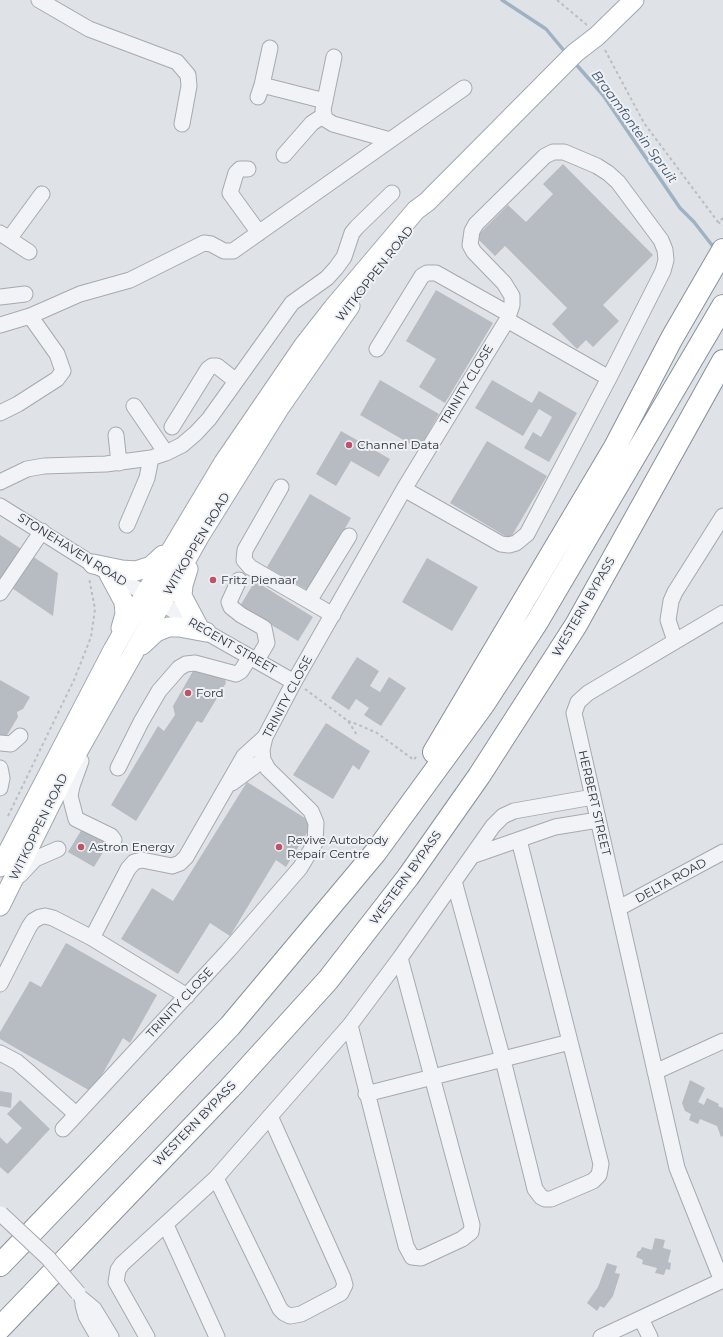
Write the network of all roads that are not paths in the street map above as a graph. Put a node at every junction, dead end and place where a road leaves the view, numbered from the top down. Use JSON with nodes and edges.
{"nodes":[{"id":1,"x":39,"y":0,"type":"edge"},
{"id":2,"x":620,"y":0,"type":"edge"},
{"id":3,"x":634,"y":0,"type":"edge"},
{"id":4,"x":586,"y":41,"type":"junction"},
{"id":5,"x":270,"y":48,"type":"dead end"},
{"id":6,"x":334,"y":56,"type":"dead end"},
{"id":7,"x":464,"y":88,"type":"dead end"},
{"id":8,"x":324,"y":108,"type":"junction"},
{"id":9,"x":182,"y":124,"type":"dead end"},
{"id":10,"x":390,"y":140,"type":"junction"},
{"id":11,"x":284,"y":155,"type":"dead end"},
{"id":12,"x":248,"y":169,"type":"dead end"},
{"id":13,"x":392,"y":193,"type":"dead end"},
{"id":14,"x":42,"y":194,"type":"dead end"},
{"id":15,"x":427,"y":202,"type":"junction"},
{"id":16,"x":259,"y":233,"type":"junction"},
{"id":17,"x":4,"y":236,"type":"edge"},
{"id":18,"x":723,"y":250,"type":"edge"},
{"id":19,"x":29,"y":252,"type":"dead end"},
{"id":20,"x":25,"y":294,"type":"dead end"},
{"id":21,"x":0,"y":297,"type":"edge"},
{"id":22,"x":723,"y":306,"type":"edge"},
{"id":23,"x":30,"y":316,"type":"junction"},
{"id":24,"x":508,"y":317,"type":"junction"},
{"id":25,"x":0,"y":325,"type":"edge"},
{"id":26,"x":378,"y":350,"type":"dead end"},
{"id":27,"x":723,"y":361,"type":"edge"},
{"id":28,"x":609,"y":378,"type":"junction"},
{"id":29,"x":723,"y":378,"type":"edge"},
{"id":30,"x":236,"y":381,"type":"junction"},
{"id":31,"x":134,"y":406,"type":"dead end"},
{"id":32,"x":0,"y":413,"type":"edge"},
{"id":33,"x":688,"y":425,"type":"junction"},
{"id":34,"x":172,"y":427,"type":"dead end"},
{"id":35,"x":116,"y":435,"type":"dead end"},
{"id":36,"x":166,"y":453,"type":"junction"},
{"id":37,"x":151,"y":458,"type":"junction"},
{"id":38,"x":120,"y":463,"type":"junction"},
{"id":39,"x":0,"y":482,"type":"edge"},
{"id":40,"x":281,"y":487,"type":"dead end"},
{"id":41,"x":404,"y":489,"type":"junction"},
{"id":42,"x":0,"y":506,"type":"edge"},
{"id":43,"x":723,"y":516,"type":"edge"},
{"id":44,"x":127,"y":525,"type":"dead end"},
{"id":45,"x":42,"y":531,"type":"junction"},
{"id":46,"x":179,"y":536,"type":"junction"},
{"id":47,"x":349,"y":536,"type":"dead end"},
{"id":48,"x":199,"y":537,"type":"junction"},
{"id":49,"x":89,"y":562,"type":"junction"},
{"id":50,"x":109,"y":574,"type":"junction"},
{"id":51,"x":240,"y":580,"type":"dead end"},
{"id":52,"x":0,"y":593,"type":"edge"},
{"id":53,"x":145,"y":594,"type":"junction"},
{"id":54,"x":309,"y":602,"type":"junction"},
{"id":55,"x":162,"y":603,"type":"junction"},
{"id":56,"x":723,"y":613,"type":"edge"},
{"id":57,"x":333,"y":615,"type":"junction"},
{"id":58,"x":202,"y":629,"type":"junction"},
{"id":59,"x":675,"y":641,"type":"junction"},
{"id":60,"x":113,"y":650,"type":"junction"},
{"id":61,"x":254,"y":659,"type":"junction"},
{"id":62,"x":120,"y":675,"type":"junction"},
{"id":63,"x":294,"y":682,"type":"junction"},
{"id":64,"x":101,"y":710,"type":"junction"},
{"id":65,"x":20,"y":736,"type":"dead end"},
{"id":66,"x":265,"y":737,"type":"junction"},
{"id":67,"x":0,"y":743,"type":"edge"},
{"id":68,"x":263,"y":760,"type":"junction"},
{"id":69,"x":0,"y":768,"type":"edge"},
{"id":70,"x":118,"y":768,"type":"dead end"},
{"id":71,"x":226,"y":787,"type":"junction"},
{"id":72,"x":0,"y":788,"type":"edge"},
{"id":73,"x":593,"y":797,"type":"junction"},
{"id":74,"x":598,"y":820,"type":"junction"},
{"id":75,"x":392,"y":828,"type":"junction"},
{"id":76,"x":114,"y":840,"type":"dead end"},
{"id":77,"x":519,"y":840,"type":"junction"},
{"id":78,"x":58,"y":849,"type":"dead end"},
{"id":79,"x":723,"y":852,"type":"edge"},
{"id":80,"x":472,"y":856,"type":"junction"},
{"id":81,"x":0,"y":867,"type":"edge"},
{"id":82,"x":454,"y":881,"type":"junction"},
{"id":83,"x":2,"y":901,"type":"edge"},
{"id":84,"x":619,"y":908,"type":"junction"},
{"id":85,"x":92,"y":938,"type":"junction"},
{"id":86,"x":400,"y":958,"type":"junction"},
{"id":87,"x":0,"y":984,"type":"edge"},
{"id":88,"x":187,"y":996,"type":"junction"},
{"id":89,"x":350,"y":1025,"type":"junction"},
{"id":90,"x":723,"y":1041,"type":"edge"},
{"id":91,"x":570,"y":1042,"type":"junction"},
{"id":92,"x":0,"y":1052,"type":"edge"},
{"id":93,"x":503,"y":1060,"type":"junction"},
{"id":94,"x":655,"y":1072,"type":"junction"},
{"id":95,"x":434,"y":1077,"type":"junction"},
{"id":96,"x":366,"y":1094,"type":"junction"},
{"id":97,"x":76,"y":1114,"type":"junction"},
{"id":98,"x":270,"y":1116,"type":"junction"},
{"id":99,"x":63,"y":1129,"type":"dead end"},
{"id":100,"x":216,"y":1178,"type":"junction"},
{"id":101,"x":1,"y":1214,"type":"edge"},
{"id":102,"x":166,"y":1224,"type":"junction"},
{"id":103,"x":0,"y":1265,"type":"edge"},
{"id":104,"x":722,"y":1280,"type":"edge"},
{"id":105,"x":80,"y":1296,"type":"junction"},
{"id":106,"x":641,"y":1319,"type":"junction"},
{"id":107,"x":0,"y":1328,"type":"edge"},
{"id":108,"x":98,"y":1337,"type":"edge"},
{"id":109,"x":111,"y":1337,"type":"edge"},
{"id":110,"x":147,"y":1337,"type":"edge"},
{"id":111,"x":218,"y":1337,"type":"edge"},
{"id":112,"x":601,"y":1337,"type":"edge"},
{"id":113,"x":650,"y":1337,"type":"edge"}],
"edges":[{"from":1,"to":9,"type":"street"},
{"from":2,"to":4,"type":"main road","name":"WITKOPPEN ROAD"},
{"from":3,"to":4,"type":"main road","name":"WITKOPPEN ROAD"},
{"from":4,"to":15,"type":"main road","name":"WITKOPPEN ROAD"},
{"from":5,"to":8,"type":"street"},
{"from":6,"to":8,"type":"street"},
{"from":7,"to":10,"type":"street"},
{"from":8,"to":10,"type":"street"},
{"from":8,"to":11,"type":"street"},
{"from":10,"to":16,"type":"street"},
{"from":12,"to":16,"type":"street"},
{"from":13,"to":30,"type":"street"},
{"from":14,"to":17,"type":"street"},
{"from":15,"to":46,"type":"main road","name":"WITKOPPEN ROAD"},
{"from":15,"to":48,"type":"main road","name":"WITKOPPEN ROAD"},
{"from":16,"to":23,"type":"street"},
{"from":17,"to":19,"type":"street"},
{"from":18,"to":75,"type":"highway"},
{"from":20,"to":21,"type":"street"},
{"from":22,"to":75,"type":"highway"},
{"from":23,"to":25,"type":"street"},
{"from":23,"to":32,"type":"street"},
{"from":24,"to":26,"type":"street"},
{"from":24,"to":28,"type":"street"},
{"from":24,"to":28,"type":"street","name":"TRINITY CLOSE"},
{"from":24,"to":41,"type":"street","name":"TRINITY CLOSE"},
{"from":27,"to":33,"type":"highway","name":"WESTERN BYPASS"},
{"from":28,"to":41,"type":"street"},
{"from":29,"to":33,"type":"highway"},
{"from":30,"to":34,"type":"street"},
{"from":30,"to":36,"type":"street"},
{"from":31,"to":36,"type":"street"},
{"from":33,"to":107,"type":"highway","name":"WESTERN BYPASS"},
{"from":35,"to":38,"type":"street"},
{"from":36,"to":37,"type":"street"},
{"from":37,"to":38,"type":"street"},
{"from":37,"to":44,"type":"street"},
{"from":38,"to":39,"type":"street"},
{"from":40,"to":54,"type":"street"},
{"from":41,"to":57,"type":"street","name":"TRINITY CLOSE"},
{"from":42,"to":45,"type":"street","name":"STONEHAVEN ROAD"},
{"from":43,"to":59,"type":"street"},
{"from":45,"to":49,"type":"street","name":"STONEHAVEN ROAD"},
{"from":45,"to":52,"type":"street"},
{"from":46,"to":49,"type":"main road"},
{"from":46,"to":53,"type":"main road","name":"WITKOPPEN ROAD"},
{"from":47,"to":54,"type":"street"},
{"from":48,"to":55,"type":"main road","name":"WITKOPPEN ROAD"},
{"from":48,"to":58,"type":"main road"},
{"from":49,"to":50,"type":"street","name":"STONEHAVEN ROAD"},
{"from":50,"to":53,"type":"street","name":"STONEHAVEN ROAD"},
{"from":50,"to":60,"type":"main road"},
{"from":51,"to":61,"type":"street"},
{"from":53,"to":55,"type":"street","name":"STONEHAVEN ROAD"},
{"from":53,"to":60,"type":"main road","name":"WITKOPPEN ROAD"},
{"from":54,"to":57,"type":"street"},
{"from":55,"to":58,"type":"street","name":"REGENT STREET"},
{"from":55,"to":62,"type":"main road","name":"WITKOPPEN ROAD"},
{"from":56,"to":59,"type":"street","name":"HERBERT STREET"},
{"from":57,"to":63,"type":"street","name":"TRINITY CLOSE"},
{"from":58,"to":61,"type":"street","name":"REGENT STREET"},
{"from":58,"to":62,"type":"main road"},
{"from":59,"to":73,"type":"street","name":"HERBERT STREET"},
{"from":60,"to":81,"type":"main road","name":"WITKOPPEN ROAD"},
{"from":61,"to":63,"type":"street","name":"REGENT STREET"},
{"from":61,"to":70,"type":"street"},
{"from":62,"to":64,"type":"main road","name":"WITKOPPEN ROAD"},
{"from":63,"to":66,"type":"street","name":"TRINITY CLOSE"},
{"from":64,"to":76,"type":"street"},
{"from":64,"to":83,"type":"main road","name":"WITKOPPEN ROAD"},
{"from":65,"to":67,"type":"street"},
{"from":66,"to":68,"type":"street","name":"TRINITY CLOSE"},
{"from":66,"to":71,"type":"street"},
{"from":68,"to":71,"type":"street"},
{"from":68,"to":88,"type":"street","name":"TRINITY CLOSE"},
{"from":69,"to":72,"type":"street"},
{"from":71,"to":85,"type":"street"},
{"from":73,"to":74,"type":"street","name":"HERBERT STREET"},
{"from":73,"to":80,"type":"street"},
{"from":74,"to":77,"type":"street"},
{"from":74,"to":84,"type":"street","name":"HERBERT STREET"},
{"from":75,"to":103,"type":"highway"},
{"from":77,"to":80,"type":"street"},
{"from":77,"to":91,"type":"street"},
{"from":78,"to":83,"type":"street"},
{"from":79,"to":84,"type":"street","name":"DELTA ROAD"},
{"from":80,"to":82,"type":"street"},
{"from":82,"to":86,"type":"street"},
{"from":82,"to":93,"type":"street"},
{"from":84,"to":94,"type":"street","name":"HERBERT STREET"},
{"from":85,"to":87,"type":"street"},
{"from":85,"to":88,"type":"street"},
{"from":86,"to":89,"type":"street"},
{"from":86,"to":95,"type":"street"},
{"from":88,"to":97,"type":"street","name":"TRINITY CLOSE"},
{"from":89,"to":96,"type":"street"},
{"from":89,"to":98,"type":"street"},
{"from":90,"to":94,"type":"street"},
{"from":91,"to":93,"type":"street"},
{"from":91,"to":93,"type":"street"},
{"from":92,"to":97,"type":"street"},
{"from":93,"to":95,"type":"street"},
{"from":94,"to":104,"type":"street","name":"HERBERT STREET"},
{"from":95,"to":96,"type":"street"},
{"from":95,"to":96,"type":"street"},
{"from":97,"to":99,"type":"street","name":"TRINITY CLOSE"},
{"from":98,"to":100,"type":"street"},
{"from":98,"to":100,"type":"street"},
{"from":100,"to":102,"type":"street"},
{"from":101,"to":105,"type":"street","bridge":true},
{"from":102,"to":110,"type":"street"},
{"from":102,"to":111,"type":"street"},
{"from":104,"to":106,"type":"street"},
{"from":105,"to":108,"type":"street"},
{"from":105,"to":109,"type":"street"},
{"from":106,"to":112,"type":"street"},
{"from":106,"to":113,"type":"street"}]}
